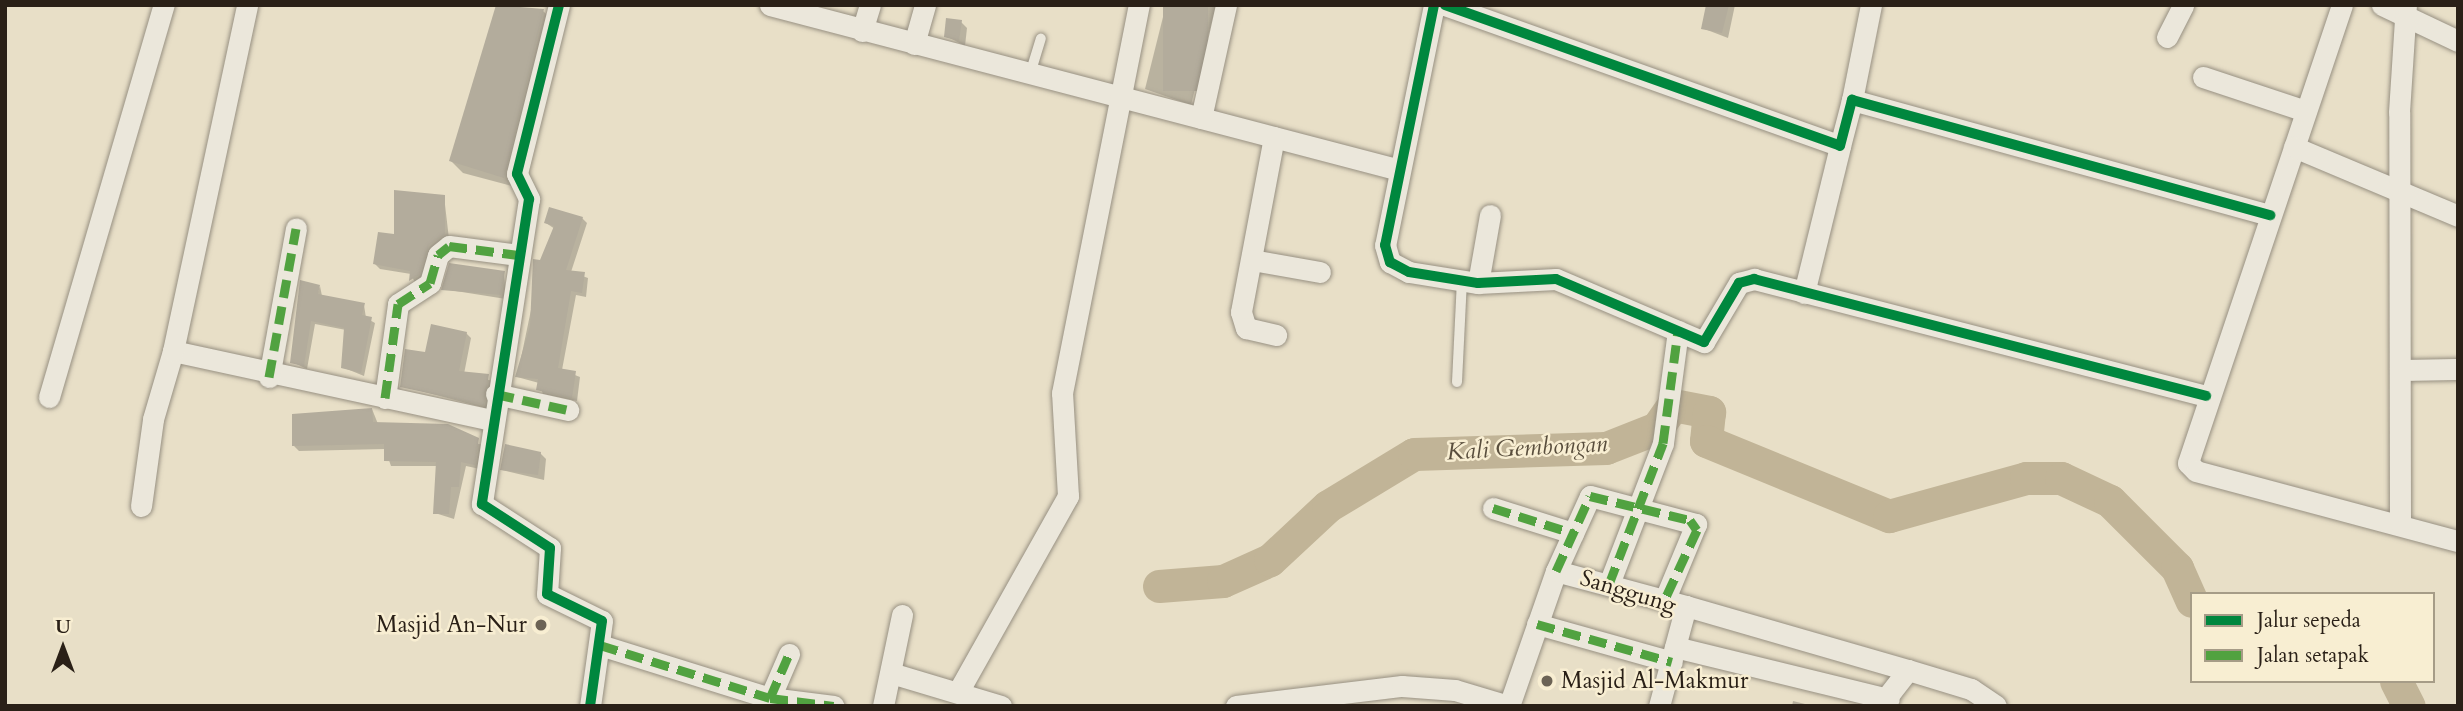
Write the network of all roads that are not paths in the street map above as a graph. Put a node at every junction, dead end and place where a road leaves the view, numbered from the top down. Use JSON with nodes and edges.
{"nodes":[{"id":1,"x":164,"y":5,"type":"edge"},
{"id":2,"x":247,"y":5,"type":"edge"},
{"id":3,"x":559,"y":5,"type":"edge"},
{"id":4,"x":770,"y":5,"type":"edge"},
{"id":5,"x":870,"y":5,"type":"edge"},
{"id":6,"x":925,"y":5,"type":"edge"},
{"id":7,"x":1139,"y":5,"type":"edge"},
{"id":8,"x":1226,"y":5,"type":"edge"},
{"id":9,"x":1434,"y":5,"type":"edge"},
{"id":10,"x":1445,"y":5,"type":"edge"},
{"id":11,"x":1871,"y":5,"type":"edge"},
{"id":12,"x":2183,"y":5,"type":"edge"},
{"id":13,"x":2342,"y":5,"type":"edge"},
{"id":14,"x":2382,"y":5,"type":"edge"},
{"id":15,"x":804,"y":10,"type":"edge"},
{"id":16,"x":2404,"y":10,"type":"edge"},
{"id":17,"x":862,"y":31,"type":"junction"},
{"id":18,"x":2167,"y":37,"type":"dead end"},
{"id":19,"x":1041,"y":39,"type":"dead end"},
{"id":20,"x":2458,"y":41,"type":"edge"},
{"id":21,"x":914,"y":44,"type":"junction"},
{"id":22,"x":1030,"y":74,"type":"junction"},
{"id":23,"x":2203,"y":77,"type":"dead end"},
{"id":24,"x":1122,"y":97,"type":"junction"},
{"id":25,"x":1852,"y":100,"type":"junction"},
{"id":26,"x":2306,"y":111,"type":"junction"},
{"id":27,"x":1201,"y":118,"type":"junction"},
{"id":28,"x":1274,"y":137,"type":"junction"},
{"id":29,"x":1840,"y":146,"type":"junction"},
{"id":30,"x":2294,"y":146,"type":"junction"},
{"id":31,"x":1400,"y":170,"type":"junction"},
{"id":32,"x":2400,"y":189,"type":"junction"},
{"id":33,"x":1490,"y":215,"type":"dead end"},
{"id":34,"x":2270,"y":215,"type":"junction"},
{"id":35,"x":2458,"y":216,"type":"edge"},
{"id":36,"x":296,"y":228,"type":"dead end"},
{"id":37,"x":518,"y":255,"type":"junction"},
{"id":38,"x":1252,"y":260,"type":"junction"},
{"id":39,"x":1321,"y":272,"type":"dead end"},
{"id":40,"x":1470,"y":282,"type":"junction"},
{"id":41,"x":1804,"y":293,"type":"junction"},
{"id":42,"x":1678,"y":331,"type":"junction"},
{"id":43,"x":1276,"y":335,"type":"dead end"},
{"id":44,"x":173,"y":351,"type":"junction"},
{"id":45,"x":2458,"y":369,"type":"edge"},
{"id":46,"x":2400,"y":370,"type":"junction"},
{"id":47,"x":270,"y":377,"type":"junction"},
{"id":48,"x":1457,"y":382,"type":"dead end"},
{"id":49,"x":496,"y":394,"type":"junction"},
{"id":50,"x":2206,"y":396,"type":"junction"},
{"id":51,"x":49,"y":397,"type":"dead end"},
{"id":52,"x":385,"y":398,"type":"junction"},
{"id":53,"x":568,"y":410,"type":"dead end"},
{"id":54,"x":492,"y":420,"type":"junction"},
{"id":55,"x":141,"y":506,"type":"dead end"},
{"id":56,"x":1637,"y":506,"type":"junction"},
{"id":57,"x":1493,"y":508,"type":"dead end"},
{"id":58,"x":2400,"y":522,"type":"junction"},
{"id":59,"x":1573,"y":533,"type":"junction"},
{"id":60,"x":2458,"y":541,"type":"edge"},
{"id":61,"x":1556,"y":571,"type":"junction"},
{"id":62,"x":1609,"y":584,"type":"junction"},
{"id":63,"x":1676,"y":603,"type":"junction"},
{"id":64,"x":902,"y":615,"type":"dead end"},
{"id":65,"x":1537,"y":624,"type":"junction"},
{"id":66,"x":600,"y":645,"type":"junction"},
{"id":67,"x":789,"y":654,"type":"dead end"},
{"id":68,"x":1673,"y":655,"type":"junction"},
{"id":69,"x":1908,"y":670,"type":"junction"},
{"id":70,"x":891,"y":673,"type":"junction"},
{"id":71,"x":958,"y":692,"type":"junction"},
{"id":72,"x":770,"y":698,"type":"junction"},
{"id":73,"x":1885,"y":703,"type":"edge"},
{"id":74,"x":590,"y":706,"type":"edge"},
{"id":75,"x":834,"y":706,"type":"edge"},
{"id":76,"x":883,"y":706,"type":"edge"},
{"id":77,"x":1002,"y":706,"type":"edge"},
{"id":78,"x":1236,"y":706,"type":"edge"},
{"id":79,"x":1509,"y":706,"type":"edge"},
{"id":80,"x":1659,"y":706,"type":"edge"},
{"id":81,"x":1996,"y":706,"type":"edge"}],
"edges":[{"from":1,"to":51,"type":"street"},
{"from":2,"to":44,"type":"street"},
{"from":3,"to":37,"type":"street"},
{"from":4,"to":15,"type":"street"},
{"from":5,"to":17,"type":"street"},
{"from":6,"to":21,"type":"street"},
{"from":7,"to":24,"type":"street"},
{"from":8,"to":27,"type":"street"},
{"from":9,"to":31,"type":"street"},
{"from":10,"to":29,"type":"street"},
{"from":11,"to":25,"type":"street"},
{"from":12,"to":18,"type":"street"},
{"from":13,"to":26,"type":"street"},
{"from":14,"to":16,"type":"street"},
{"from":15,"to":17,"type":"street"},
{"from":16,"to":20,"type":"street"},
{"from":16,"to":32,"type":"street"},
{"from":17,"to":21,"type":"street"},
{"from":19,"to":22,"type":"lane"},
{"from":21,"to":22,"type":"street"},
{"from":22,"to":24,"type":"street"},
{"from":23,"to":26,"type":"street"},
{"from":24,"to":27,"type":"street"},
{"from":24,"to":71,"type":"street"},
{"from":25,"to":29,"type":"street"},
{"from":25,"to":34,"type":"street"},
{"from":26,"to":30,"type":"street"},
{"from":27,"to":28,"type":"street"},
{"from":28,"to":31,"type":"street"},
{"from":28,"to":38,"type":"street"},
{"from":29,"to":41,"type":"street"},
{"from":30,"to":32,"type":"street"},
{"from":30,"to":34,"type":"street"},
{"from":31,"to":40,"type":"street"},
{"from":32,"to":35,"type":"street"},
{"from":32,"to":46,"type":"street"},
{"from":33,"to":40,"type":"street"},
{"from":34,"to":50,"type":"street"},
{"from":36,"to":47,"type":"street"},
{"from":37,"to":49,"type":"street"},
{"from":37,"to":52,"type":"street"},
{"from":38,"to":39,"type":"street"},
{"from":38,"to":43,"type":"street"},
{"from":40,"to":42,"type":"street"},
{"from":40,"to":48,"type":"lane"},
{"from":41,"to":42,"type":"street"},
{"from":41,"to":50,"type":"street"},
{"from":42,"to":56,"type":"street"},
{"from":44,"to":47,"type":"street"},
{"from":44,"to":55,"type":"street"},
{"from":45,"to":46,"type":"street"},
{"from":46,"to":58,"type":"street"},
{"from":47,"to":52,"type":"street"},
{"from":49,"to":53,"type":"street"},
{"from":49,"to":54,"type":"street"},
{"from":50,"to":58,"type":"street"},
{"from":52,"to":54,"type":"street"},
{"from":54,"to":66,"type":"street"},
{"from":56,"to":59,"type":"street"},
{"from":56,"to":62,"type":"street"},
{"from":56,"to":63,"type":"street"},
{"from":57,"to":59,"type":"street"},
{"from":58,"to":60,"type":"street"},
{"from":59,"to":61,"type":"street"},
{"from":61,"to":62,"type":"street","name":"Sanggung"},
{"from":61,"to":65,"type":"street"},
{"from":62,"to":63,"type":"street","name":"Sanggung"},
{"from":63,"to":68,"type":"street","name":"Sanggung"},
{"from":63,"to":69,"type":"street"},
{"from":64,"to":70,"type":"street"},
{"from":65,"to":68,"type":"street"},
{"from":65,"to":79,"type":"street"},
{"from":66,"to":72,"type":"street"},
{"from":66,"to":74,"type":"street"},
{"from":67,"to":72,"type":"street"},
{"from":68,"to":73,"type":"street"},
{"from":68,"to":80,"type":"street","name":"Sanggung"},
{"from":69,"to":73,"type":"street"},
{"from":69,"to":81,"type":"street"},
{"from":70,"to":71,"type":"street"},
{"from":70,"to":76,"type":"street"},
{"from":71,"to":77,"type":"street"},
{"from":72,"to":75,"type":"street"},
{"from":78,"to":79,"type":"street"}]}
